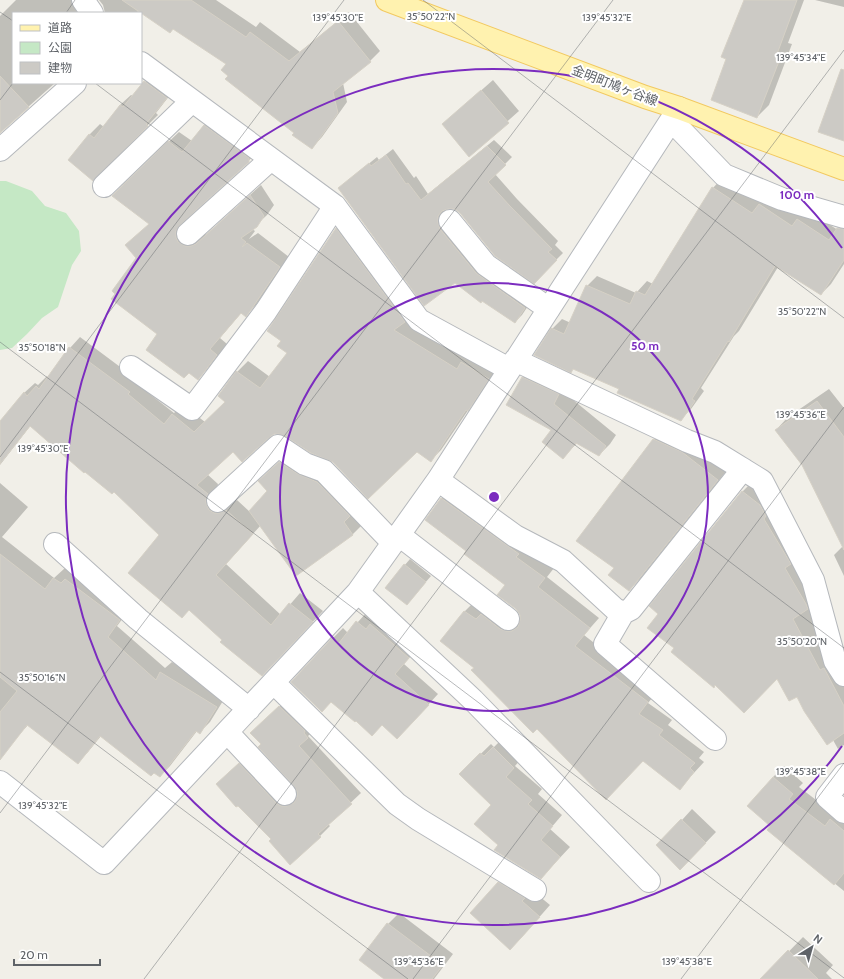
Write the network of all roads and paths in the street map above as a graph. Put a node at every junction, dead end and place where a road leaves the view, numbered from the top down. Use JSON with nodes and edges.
{"nodes":[{"id":1,"x":83,"y":0,"type":"edge"},
{"id":2,"x":387,"y":0,"type":"edge"},
{"id":3,"x":91,"y":12,"type":"edge"},
{"id":4,"x":142,"y":64,"type":"edge"},
{"id":5,"x":74,"y":84,"type":"edge"},
{"id":6,"x":192,"y":101,"type":"junction"},
{"id":7,"x":675,"y":115,"type":"junction"},
{"id":8,"x":0,"y":150,"type":"edge"},
{"id":9,"x":271,"y":159,"type":"junction"},
{"id":10,"x":844,"y":169,"type":"edge"},
{"id":11,"x":104,"y":186,"type":"dead end"},
{"id":12,"x":335,"y":206,"type":"junction"},
{"id":13,"x":844,"y":217,"type":"edge"},
{"id":14,"x":450,"y":221,"type":"dead end"},
{"id":15,"x":188,"y":234,"type":"dead end"},
{"id":16,"x":549,"y":309,"type":"junction"},
{"id":17,"x":512,"y":364,"type":"junction"},
{"id":18,"x":131,"y":367,"type":"dead end"},
{"id":19,"x":743,"y":469,"type":"junction"},
{"id":20,"x":438,"y":480,"type":"junction"},
{"id":21,"x":218,"y":500,"type":"dead end"},
{"id":22,"x":396,"y":539,"type":"junction"},
{"id":23,"x":55,"y":544,"type":"dead end"},
{"id":24,"x":358,"y":592,"type":"junction"},
{"id":25,"x":623,"y":613,"type":"junction"},
{"id":26,"x":508,"y":619,"type":"dead end"},
{"id":27,"x":844,"y":675,"type":"edge"},
{"id":28,"x":274,"y":683,"type":"junction"},
{"id":29,"x":249,"y":709,"type":"junction"},
{"id":30,"x":227,"y":732,"type":"junction"},
{"id":31,"x":715,"y":739,"type":"dead end"},
{"id":32,"x":844,"y":775,"type":"edge"},
{"id":33,"x":0,"y":782,"type":"edge"},
{"id":34,"x":285,"y":794,"type":"dead end"},
{"id":35,"x":844,"y":812,"type":"edge"},
{"id":36,"x":649,"y":881,"type":"dead end"},
{"id":37,"x":535,"y":890,"type":"dead end"}],
"edges":[{"from":1,"to":3,"type":"street"},
{"from":2,"to":7,"type":"main road","name":"金明町鳩ヶ谷線"},
{"from":4,"to":6,"type":"street"},
{"from":5,"to":8,"type":"street"},
{"from":6,"to":9,"type":"street"},
{"from":6,"to":11,"type":"street"},
{"from":7,"to":10,"type":"main road","name":"金明町鳩ヶ谷線"},
{"from":7,"to":13,"type":"street"},
{"from":7,"to":16,"type":"street"},
{"from":9,"to":12,"type":"street"},
{"from":9,"to":15,"type":"street"},
{"from":12,"to":17,"type":"street"},
{"from":12,"to":18,"type":"street"},
{"from":14,"to":16,"type":"street"},
{"from":16,"to":17,"type":"street"},
{"from":17,"to":19,"type":"street"},
{"from":17,"to":20,"type":"street"},
{"from":19,"to":25,"type":"street"},
{"from":19,"to":27,"type":"street"},
{"from":20,"to":22,"type":"street"},
{"from":20,"to":25,"type":"street"},
{"from":21,"to":22,"type":"street"},
{"from":22,"to":24,"type":"street"},
{"from":22,"to":26,"type":"street"},
{"from":23,"to":29,"type":"street"},
{"from":24,"to":28,"type":"street"},
{"from":24,"to":36,"type":"street"},
{"from":25,"to":31,"type":"street"},
{"from":28,"to":29,"type":"street"},
{"from":28,"to":37,"type":"street"},
{"from":29,"to":30,"type":"street"},
{"from":30,"to":33,"type":"street"},
{"from":30,"to":34,"type":"street"},
{"from":32,"to":35,"type":"street"}]}
